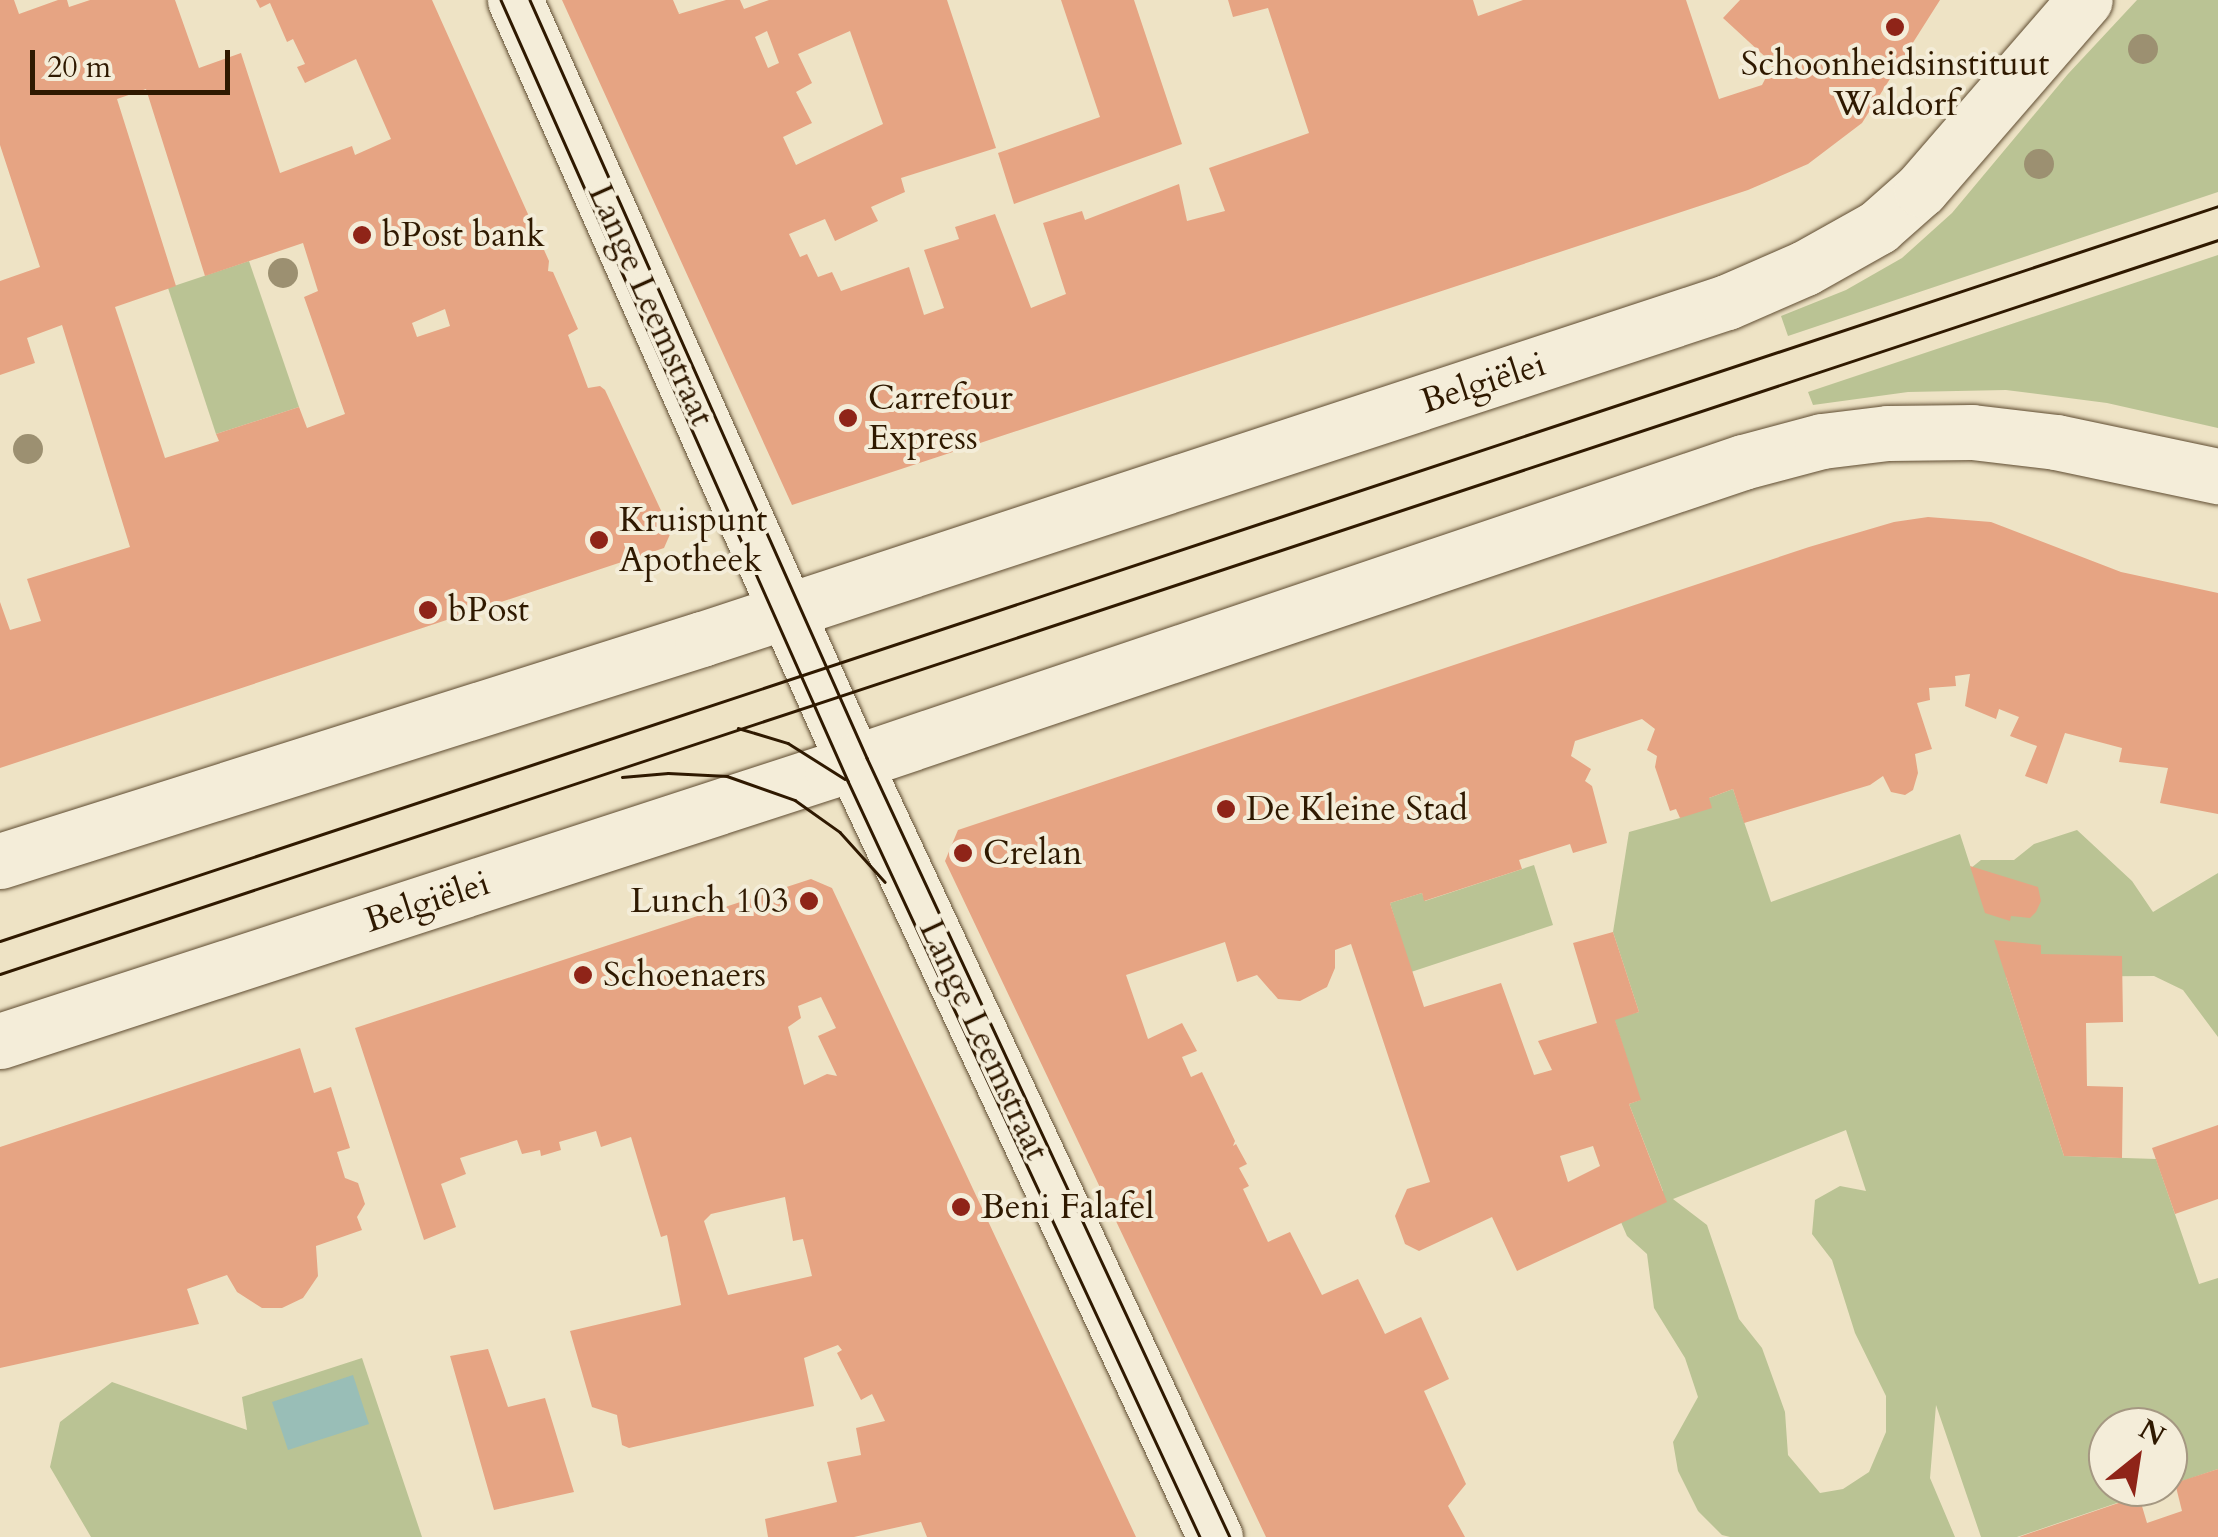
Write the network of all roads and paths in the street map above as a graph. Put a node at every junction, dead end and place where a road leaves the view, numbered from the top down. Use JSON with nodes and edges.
{"nodes":[{"id":1,"x":515,"y":0,"type":"edge"},
{"id":2,"x":2085,"y":0,"type":"edge"},
{"id":3,"x":2218,"y":476,"type":"edge"},
{"id":4,"x":786,"y":610,"type":"junction"},
{"id":5,"x":854,"y":762,"type":"junction"},
{"id":6,"x":0,"y":860,"type":"edge"},
{"id":7,"x":0,"y":1042,"type":"edge"},
{"id":8,"x":1216,"y":1537,"type":"edge"}],
"edges":[{"from":1,"to":4,"type":"street","name":"Lange Leemstraat"},
{"from":2,"to":4,"type":"street","name":"Belgiëlei"},
{"from":3,"to":5,"type":"street","name":"Belgiëlei"},
{"from":4,"to":5,"type":"street"},
{"from":4,"to":6,"type":"street","name":"Belgiëlei"},
{"from":5,"to":7,"type":"street","name":"Belgiëlei"},
{"from":5,"to":8,"type":"street","name":"Lange Leemstraat"}]}
